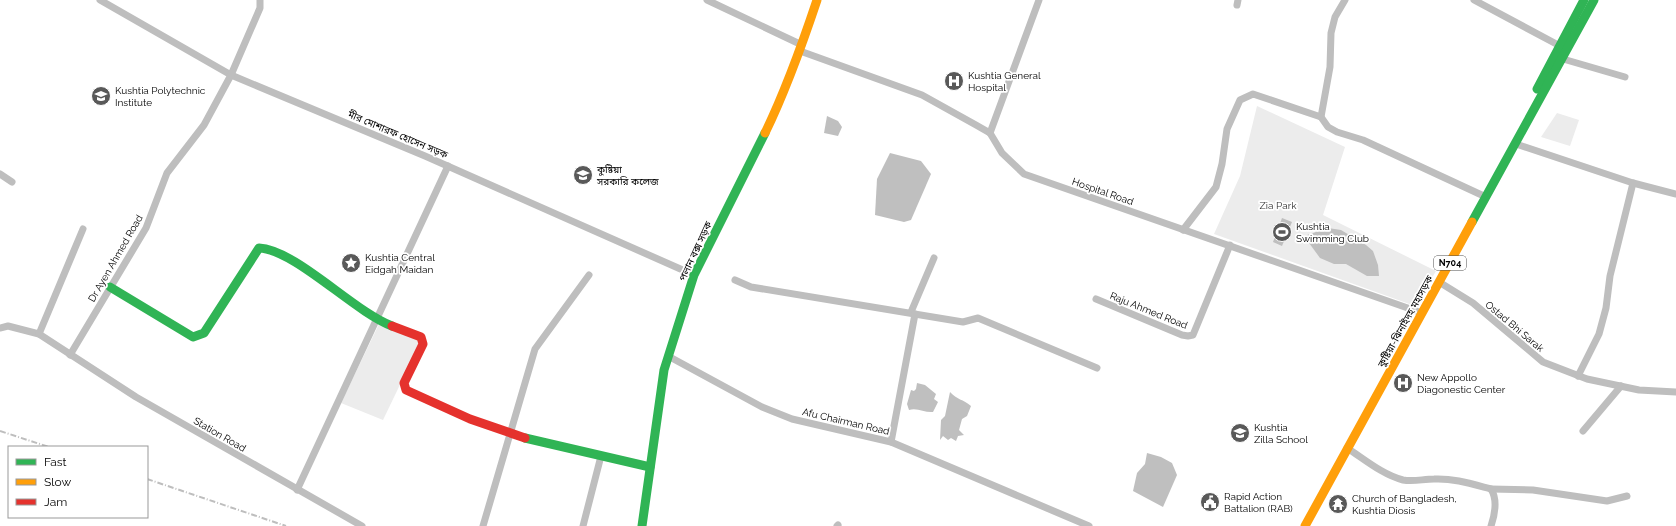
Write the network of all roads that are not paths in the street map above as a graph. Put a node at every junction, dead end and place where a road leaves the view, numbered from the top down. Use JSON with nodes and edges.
{"nodes":[{"id":1,"x":100,"y":0,"type":"edge"},
{"id":2,"x":260,"y":0,"type":"edge"},
{"id":3,"x":707,"y":0,"type":"edge"},
{"id":4,"x":817,"y":0,"type":"edge"},
{"id":5,"x":1039,"y":0,"type":"edge"},
{"id":6,"x":1345,"y":0,"type":"edge"},
{"id":7,"x":1474,"y":0,"type":"edge"},
{"id":8,"x":1584,"y":0,"type":"edge"},
{"id":9,"x":1594,"y":0,"type":"edge"},
{"id":10,"x":801,"y":48,"type":"junction"},
{"id":11,"x":1563,"y":52,"type":"junction"},
{"id":12,"x":231,"y":74,"type":"junction"},
{"id":13,"x":1625,"y":77,"type":"dead end"},
{"id":14,"x":1321,"y":117,"type":"junction"},
{"id":15,"x":990,"y":133,"type":"junction"},
{"id":16,"x":1516,"y":144,"type":"junction"},
{"id":17,"x":448,"y":166,"type":"junction"},
{"id":18,"x":0,"y":174,"type":"edge"},
{"id":19,"x":12,"y":182,"type":"dead end"},
{"id":20,"x":1633,"y":183,"type":"junction"},
{"id":21,"x":1676,"y":194,"type":"edge"},
{"id":22,"x":1483,"y":196,"type":"junction"},
{"id":23,"x":83,"y":229,"type":"dead end"},
{"id":24,"x":1183,"y":230,"type":"junction"},
{"id":25,"x":1230,"y":245,"type":"junction"},
{"id":26,"x":934,"y":258,"type":"dead end"},
{"id":27,"x":1448,"y":260,"type":"junction"},
{"id":28,"x":589,"y":275,"type":"dead end"},
{"id":29,"x":694,"y":275,"type":"junction"},
{"id":30,"x":735,"y":280,"type":"dead end"},
{"id":31,"x":1439,"y":282,"type":"junction"},
{"id":32,"x":110,"y":287,"type":"junction"},
{"id":33,"x":1096,"y":299,"type":"dead end"},
{"id":34,"x":1419,"y":312,"type":"junction"},
{"id":35,"x":913,"y":313,"type":"junction"},
{"id":36,"x":377,"y":320,"type":"junction"},
{"id":37,"x":0,"y":328,"type":"edge"},
{"id":38,"x":39,"y":334,"type":"junction"},
{"id":39,"x":70,"y":356,"type":"junction"},
{"id":40,"x":668,"y":356,"type":"junction"},
{"id":41,"x":1097,"y":368,"type":"dead end"},
{"id":42,"x":1578,"y":376,"type":"junction"},
{"id":43,"x":1621,"y":386,"type":"junction"},
{"id":44,"x":1376,"y":389,"type":"junction"},
{"id":45,"x":1676,"y":392,"type":"edge"},
{"id":46,"x":1583,"y":431,"type":"dead end"},
{"id":47,"x":511,"y":434,"type":"junction"},
{"id":48,"x":891,"y":442,"type":"junction"},
{"id":49,"x":1347,"y":448,"type":"junction"},
{"id":50,"x":601,"y":456,"type":"junction"},
{"id":51,"x":650,"y":467,"type":"junction"},
{"id":52,"x":1491,"y":489,"type":"junction"},
{"id":53,"x":297,"y":490,"type":"junction"},
{"id":54,"x":1627,"y":496,"type":"dead end"},
{"id":55,"x":362,"y":526,"type":"edge"},
{"id":56,"x":483,"y":526,"type":"edge"},
{"id":57,"x":583,"y":526,"type":"edge"},
{"id":58,"x":642,"y":526,"type":"edge"},
{"id":59,"x":1089,"y":526,"type":"edge"},
{"id":60,"x":1296,"y":526,"type":"edge"},
{"id":61,"x":1305,"y":526,"type":"edge"},
{"id":62,"x":1491,"y":526,"type":"edge"}],
"edges":[{"from":1,"to":12,"type":"street","name":"মীর মোশারফ হোসেন সড়ক"},
{"from":2,"to":12,"type":"street","name":"Dr Ayen Ahmed Road"},
{"from":3,"to":10,"type":"street","name":"Hospital Road"},
{"from":4,"to":10,"type":"main road","name":"পলান বক্স সড়ক"},
{"from":5,"to":15,"type":"street"},
{"from":6,"to":14,"type":"street"},
{"from":7,"to":11,"type":"street"},
{"from":8,"to":11,"type":"main road","name":"কুষ্টিয়া-ঝিনাইদহ মহাসড়ক","number":"N704"},
{"from":9,"to":11,"type":"main road","name":"কুষ্টিয়া-ঝিনাইদহ মহাসড়ক","number":"N704"},
{"from":10,"to":15,"type":"street","name":"Hospital Road"},
{"from":10,"to":29,"type":"main road","name":"পলান বক্স সড়ক"},
{"from":11,"to":13,"type":"street"},
{"from":11,"to":16,"type":"main road","name":"কুষ্টিয়া-ঝিনাইদহ মহাসড়ক","number":"N704"},
{"from":11,"to":22,"type":"main road","name":"কুষ্টিয়া-ঝিনাইদহ মহাসড়ক","number":"N704"},
{"from":12,"to":17,"type":"street","name":"মীর মোশারফ হোসেন সড়ক"},
{"from":12,"to":32,"type":"street","name":"Dr Ayen Ahmed Road"},
{"from":14,"to":22,"type":"street"},
{"from":14,"to":24,"type":"street"},
{"from":15,"to":24,"type":"street","name":"Hospital Road"},
{"from":16,"to":20,"type":"street"},
{"from":16,"to":22,"type":"main road","name":"কুষ্টিয়া-ঝিনাইদহ মহাসড়ক","number":"N704"},
{"from":17,"to":29,"type":"street","name":"মীর মোশারফ হোসেন সড়ক"},
{"from":17,"to":36,"type":"street"},
{"from":18,"to":19,"type":"street"},
{"from":20,"to":21,"type":"street"},
{"from":20,"to":42,"type":"street"},
{"from":22,"to":27,"type":"main road","name":"কুষ্টিয়া-ঝিনাইদহ মহাসড়ক","number":"N704"},
{"from":23,"to":38,"type":"street"},
{"from":24,"to":25,"type":"street","name":"Hospital Road"},
{"from":25,"to":33,"type":"street","name":"Raju Ahmed Road"},
{"from":25,"to":34,"type":"street","name":"Hospital Road"},
{"from":26,"to":35,"type":"street"},
{"from":27,"to":31,"type":"main road","name":"কুষ্টিয়া-ঝিনাইদহ মহাসড়ক","number":"N704"},
{"from":27,"to":34,"type":"main road","name":"কুষ্টিয়া-ঝিনাইদহ মহাসড়ক","number":"N704"},
{"from":28,"to":47,"type":"street"},
{"from":29,"to":40,"type":"main road","name":"পলান বক্স সড়ক"},
{"from":30,"to":35,"type":"street"},
{"from":31,"to":34,"type":"main road","name":"কুষ্টিয়া-ঝিনাইদহ মহাসড়ক","number":"N704"},
{"from":31,"to":42,"type":"street","name":"Ostad Bhi Sarak"},
{"from":32,"to":36,"type":"main road"},
{"from":32,"to":39,"type":"street","name":"Dr Ayen Ahmed Road"},
{"from":34,"to":44,"type":"main road","name":"কুষ্টিয়া-ঝিনাইদহ মহাসড়ক","number":"N704"},
{"from":35,"to":41,"type":"street"},
{"from":35,"to":48,"type":"street"},
{"from":36,"to":47,"type":"main road"},
{"from":36,"to":53,"type":"street"},
{"from":37,"to":38,"type":"street"},
{"from":38,"to":39,"type":"street","name":"Station Road"},
{"from":39,"to":53,"type":"street","name":"Station Road"},
{"from":40,"to":48,"type":"street","name":"Afu Chairman Road"},
{"from":40,"to":51,"type":"main road","name":"পলান বক্স সড়ক"},
{"from":42,"to":43,"type":"street","name":"Ostad Bhi Sarak"},
{"from":43,"to":45,"type":"street","name":"Ostad Bhi Sarak"},
{"from":43,"to":46,"type":"street"},
{"from":44,"to":49,"type":"main road","name":"কুষ্টিয়া-ঝিনাইদহ মহাসড়ক","number":"N704"},
{"from":44,"to":60,"type":"main road","name":"কুষ্টিয়া-ঝিনাইদহ মহাসড়ক","number":"N704"},
{"from":47,"to":50,"type":"main road"},
{"from":47,"to":56,"type":"street"},
{"from":48,"to":59,"type":"street","name":"Afu Chairman Road"},
{"from":49,"to":52,"type":"street"},
{"from":49,"to":61,"type":"main road","name":"কুষ্টিয়া-ঝিনাইদহ মহাসড়ক","number":"N704"},
{"from":50,"to":51,"type":"main road"},
{"from":50,"to":57,"type":"street"},
{"from":51,"to":58,"type":"main road","name":"পলান বক্স সড়ক"},
{"from":52,"to":54,"type":"street"},
{"from":52,"to":62,"type":"street"},
{"from":53,"to":55,"type":"street","name":"Station Road"}]}
